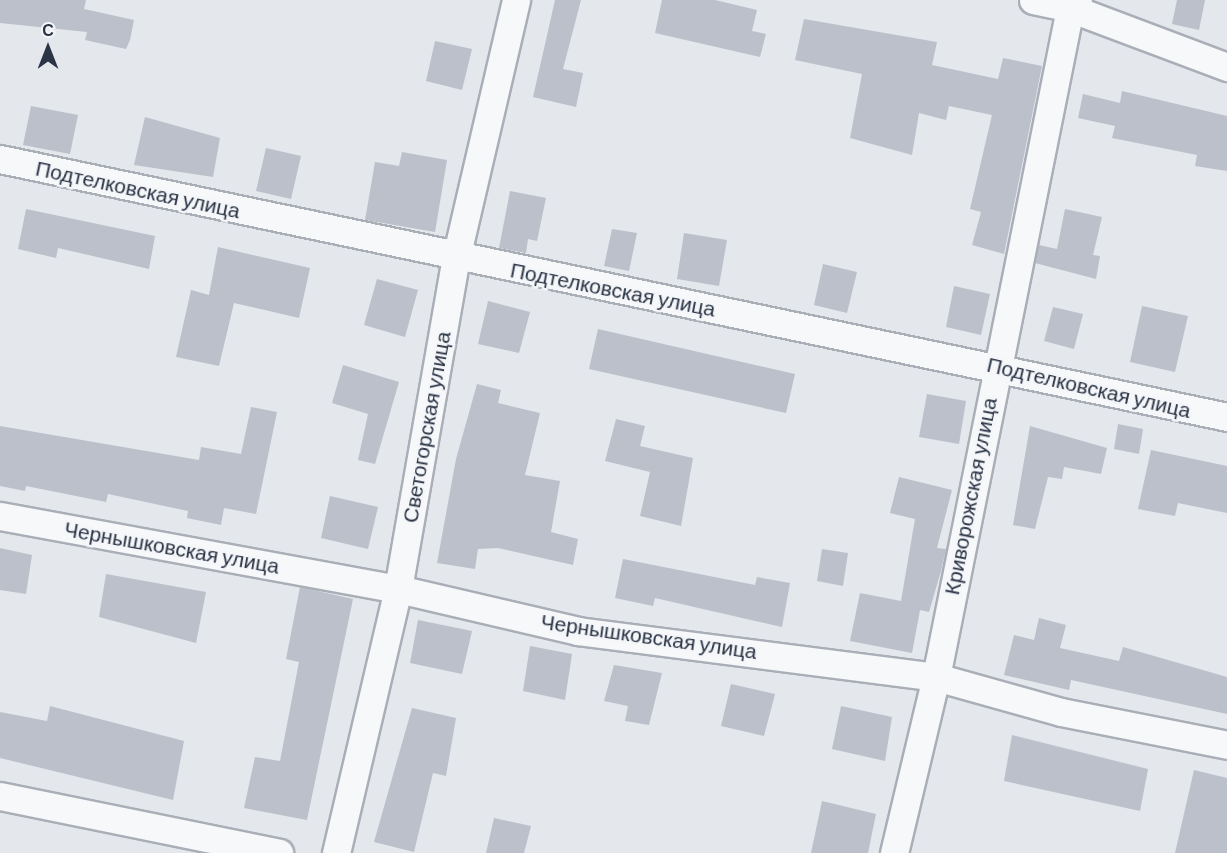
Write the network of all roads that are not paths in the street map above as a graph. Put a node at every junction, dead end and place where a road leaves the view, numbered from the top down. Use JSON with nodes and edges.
{"nodes":[{"id":1,"x":516,"y":0,"type":"edge"},
{"id":2,"x":1033,"y":0,"type":"edge"},
{"id":3,"x":1074,"y":4,"type":"edge"},
{"id":4,"x":1227,"y":67,"type":"edge"},
{"id":5,"x":0,"y":159,"type":"edge"},
{"id":6,"x":456,"y":258,"type":"junction"},
{"id":7,"x":994,"y":365,"type":"junction"},
{"id":8,"x":1227,"y":417,"type":"edge"},
{"id":9,"x":0,"y":516,"type":"edge"},
{"id":10,"x":398,"y":589,"type":"junction"},
{"id":11,"x":936,"y":677,"type":"junction"},
{"id":12,"x":1227,"y":745,"type":"edge"},
{"id":13,"x":0,"y":796,"type":"edge"},
{"id":14,"x":279,"y":853,"type":"edge"},
{"id":15,"x":336,"y":853,"type":"edge"},
{"id":16,"x":894,"y":853,"type":"edge"}],
"edges":[{"from":1,"to":6,"type":"street","name":"Светогорская улица"},
{"from":2,"to":3,"type":"street"},
{"from":3,"to":4,"type":"street"},
{"from":3,"to":7,"type":"street","name":"Криворожская улица"},
{"from":5,"to":6,"type":"street","name":"Подтелковская улица"},
{"from":6,"to":7,"type":"street","name":"Подтелковская улица"},
{"from":6,"to":10,"type":"street","name":"Светогорская улица"},
{"from":7,"to":8,"type":"street","name":"Подтелковская улица"},
{"from":7,"to":11,"type":"street","name":"Криворожская улица"},
{"from":9,"to":10,"type":"street","name":"Чернышковская улица"},
{"from":10,"to":11,"type":"street","name":"Чернышковская улица"},
{"from":10,"to":15,"type":"street","name":"Светогорская улица"},
{"from":11,"to":12,"type":"street","name":"Чернышковская улица"},
{"from":11,"to":16,"type":"street","name":"Криворожская улица"},
{"from":13,"to":14,"type":"street"}]}
